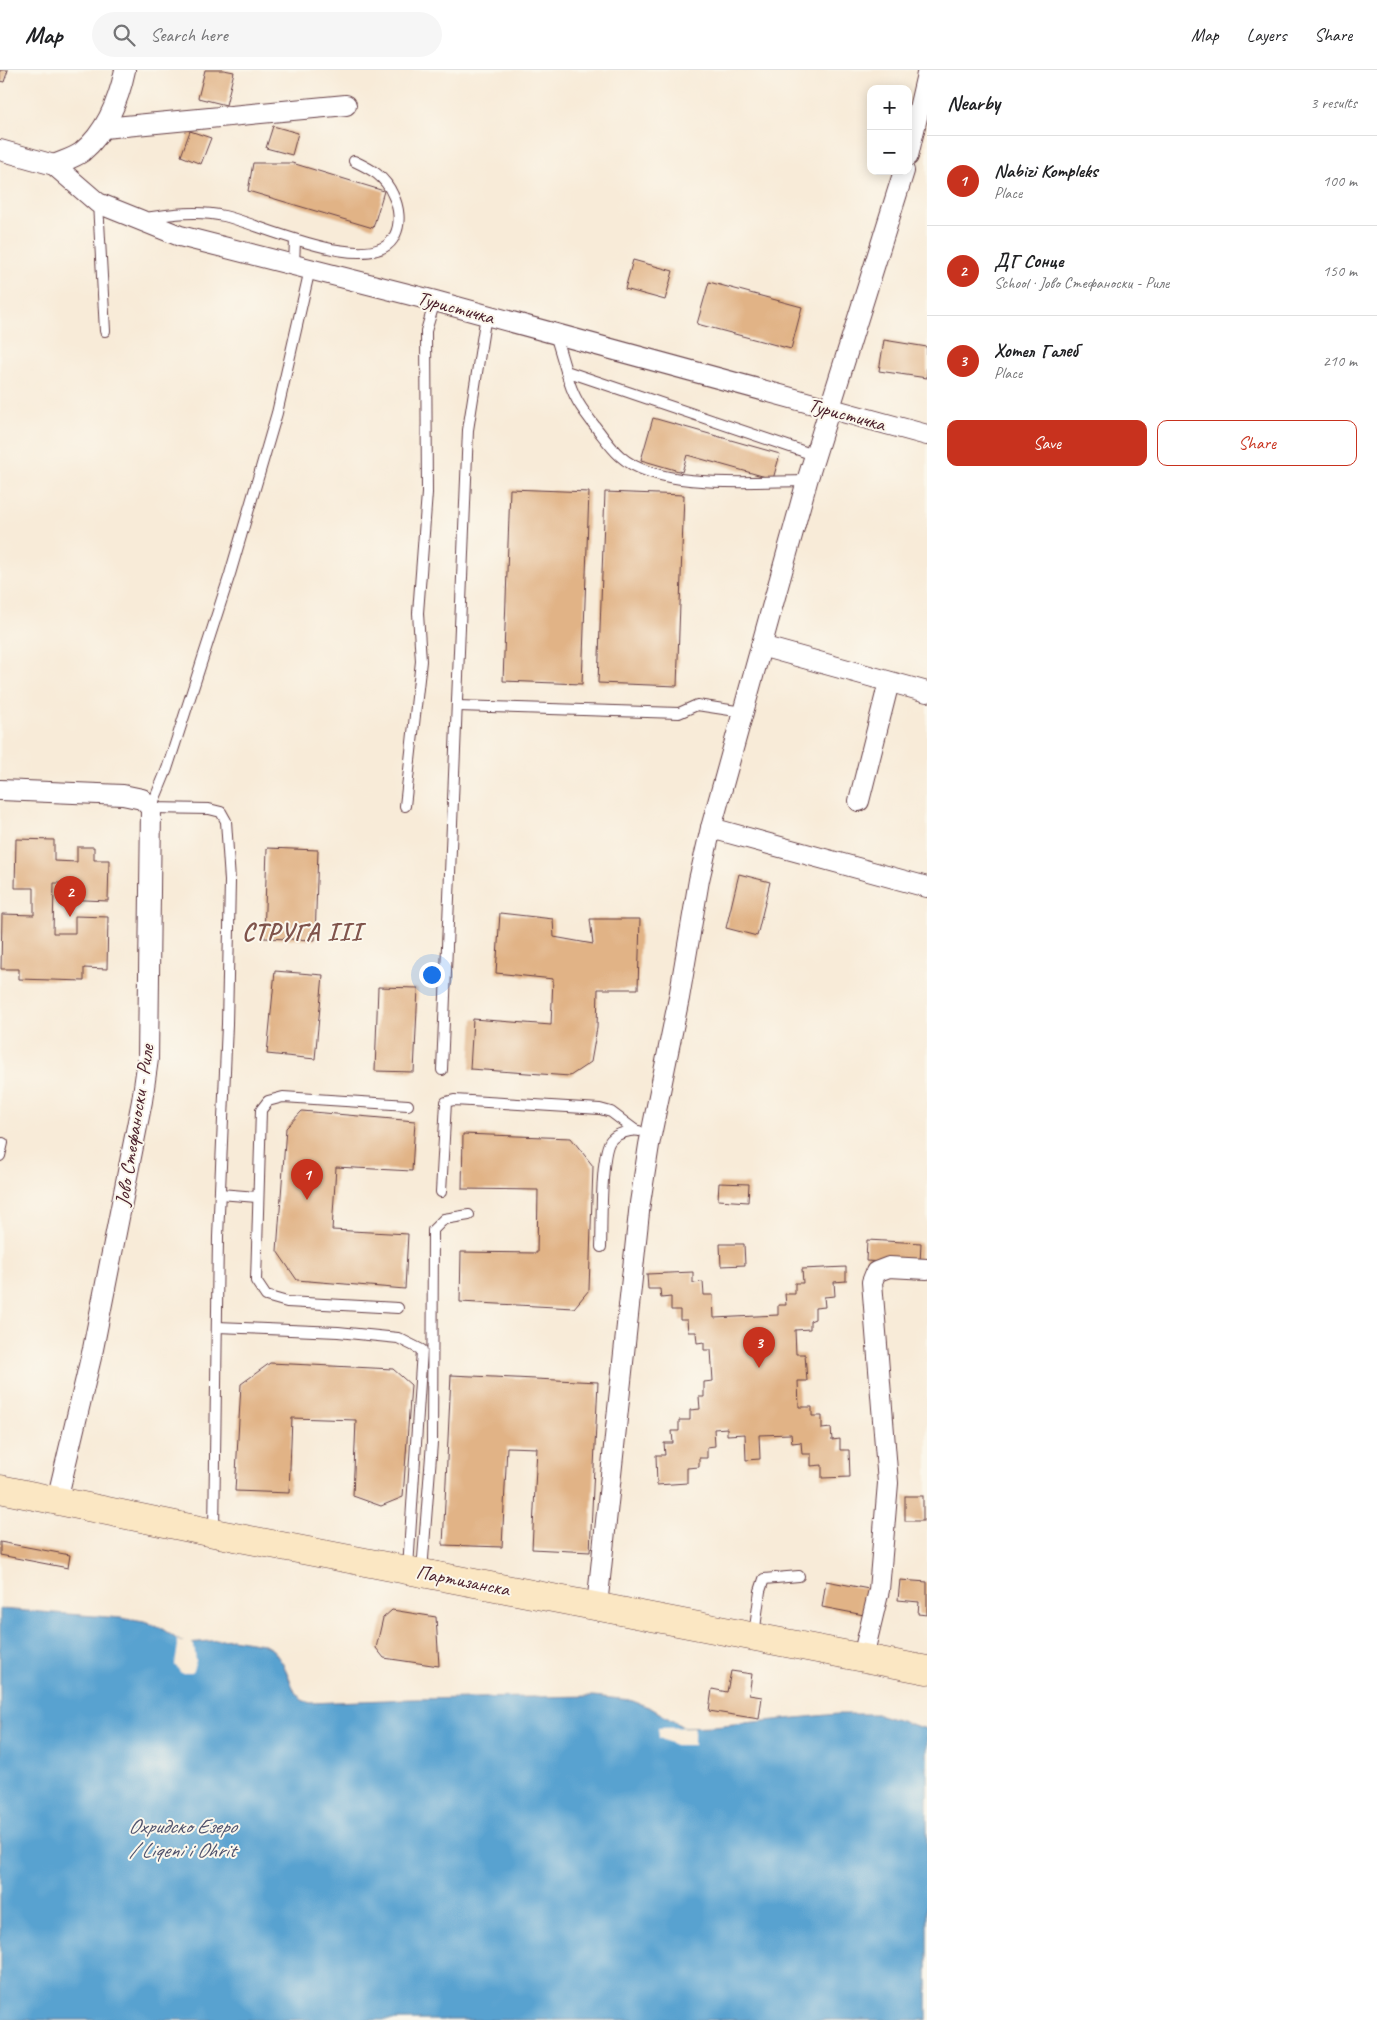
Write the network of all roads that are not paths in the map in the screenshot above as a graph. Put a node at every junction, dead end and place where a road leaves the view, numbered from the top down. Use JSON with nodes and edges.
{"nodes":[{"id":1,"x":125,"y":70,"type":"edge"},
{"id":2,"x":927,"y":74,"type":"edge"},
{"id":3,"x":346,"y":105,"type":"dead end"},
{"id":4,"x":104,"y":128,"type":"junction"},
{"id":5,"x":912,"y":139,"type":"edge"},
{"id":6,"x":0,"y":150,"type":"edge"},
{"id":7,"x":354,"y":161,"type":"dead end"},
{"id":8,"x":54,"y":165,"type":"junction"},
{"id":9,"x":903,"y":175,"type":"edge"},
{"id":10,"x":98,"y":203,"type":"junction"},
{"id":11,"x":139,"y":219,"type":"junction"},
{"id":12,"x":295,"y":240,"type":"junction"},
{"id":13,"x":302,"y":267,"type":"junction"},
{"id":14,"x":435,"y":301,"type":"junction"},
{"id":15,"x":486,"y":315,"type":"junction"},
{"id":16,"x":106,"y":331,"type":"dead end"},
{"id":17,"x":555,"y":334,"type":"junction"},
{"id":18,"x":566,"y":371,"type":"junction"},
{"id":19,"x":830,"y":410,"type":"junction"},
{"id":20,"x":927,"y":435,"type":"edge"},
{"id":21,"x":814,"y":455,"type":"junction"},
{"id":22,"x":807,"y":481,"type":"junction"},
{"id":23,"x":761,"y":646,"type":"junction"},
{"id":24,"x":889,"y":682,"type":"junction"},
{"id":25,"x":926,"y":690,"type":"edge"},
{"id":26,"x":456,"y":706,"type":"junction"},
{"id":27,"x":743,"y":712,"type":"junction"},
{"id":28,"x":0,"y":790,"type":"edge"},
{"id":29,"x":859,"y":801,"type":"dead end"},
{"id":30,"x":405,"y":806,"type":"dead end"},
{"id":31,"x":151,"y":808,"type":"junction"},
{"id":32,"x":711,"y":828,"type":"junction"},
{"id":33,"x":927,"y":887,"type":"edge"},
{"id":34,"x":442,"y":1070,"type":"dead end"},
{"id":35,"x":408,"y":1104,"type":"dead end"},
{"id":36,"x":643,"y":1132,"type":"junction"},
{"id":37,"x":3,"y":1143,"type":"dead end"},
{"id":38,"x":0,"y":1156,"type":"edge"},
{"id":39,"x":440,"y":1192,"type":"dead end"},
{"id":40,"x":220,"y":1194,"type":"junction"},
{"id":41,"x":257,"y":1197,"type":"junction"},
{"id":42,"x":469,"y":1215,"type":"dead end"},
{"id":43,"x":602,"y":1247,"type":"dead end"},
{"id":44,"x":927,"y":1269,"type":"edge"},
{"id":45,"x":398,"y":1308,"type":"dead end"},
{"id":46,"x":217,"y":1327,"type":"junction"},
{"id":47,"x":0,"y":1489,"type":"edge"},
{"id":48,"x":56,"y":1500,"type":"junction"},
{"id":49,"x":214,"y":1533,"type":"junction"},
{"id":50,"x":415,"y":1570,"type":"junction"},
{"id":51,"x":799,"y":1576,"type":"dead end"},
{"id":52,"x":597,"y":1606,"type":"junction"},
{"id":53,"x":754,"y":1636,"type":"junction"},
{"id":54,"x":863,"y":1657,"type":"junction"},
{"id":55,"x":927,"y":1670,"type":"edge"}],
"edges":[{"from":1,"to":4,"type":"street"},
{"from":2,"to":5,"type":"street"},
{"from":3,"to":4,"type":"street"},
{"from":4,"to":8,"type":"street"},
{"from":6,"to":8,"type":"street","name":"Туристичка"},
{"from":7,"to":12,"type":"lane"},
{"from":8,"to":10,"type":"street","name":"Туристичка"},
{"from":9,"to":19,"type":"street"},
{"from":10,"to":11,"type":"street","name":"Туристичка"},
{"from":10,"to":16,"type":"lane"},
{"from":11,"to":12,"type":"lane"},
{"from":11,"to":13,"type":"street","name":"Туристичка"},
{"from":12,"to":13,"type":"lane"},
{"from":13,"to":14,"type":"street","name":"Туристичка"},
{"from":13,"to":31,"type":"lane"},
{"from":14,"to":15,"type":"street","name":"Туристичка"},
{"from":14,"to":30,"type":"lane"},
{"from":15,"to":17,"type":"street","name":"Туристичка"},
{"from":15,"to":26,"type":"lane"},
{"from":17,"to":18,"type":"lane"},
{"from":17,"to":19,"type":"street","name":"Туристичка"},
{"from":18,"to":21,"type":"lane"},
{"from":18,"to":22,"type":"lane"},
{"from":19,"to":20,"type":"street","name":"Туристичка"},
{"from":19,"to":21,"type":"street"},
{"from":21,"to":22,"type":"street"},
{"from":22,"to":23,"type":"street"},
{"from":23,"to":24,"type":"street"},
{"from":23,"to":27,"type":"street"},
{"from":24,"to":25,"type":"street"},
{"from":24,"to":29,"type":"street"},
{"from":26,"to":27,"type":"lane"},
{"from":26,"to":34,"type":"lane"},
{"from":27,"to":32,"type":"street"},
{"from":28,"to":31,"type":"street"},
{"from":31,"to":40,"type":"lane"},
{"from":31,"to":48,"type":"street","name":"Јово Стефаноски - Риле"},
{"from":32,"to":33,"type":"street"},
{"from":32,"to":36,"type":"street"},
{"from":35,"to":41,"type":"lane"},
{"from":36,"to":39,"type":"lane"},
{"from":36,"to":43,"type":"lane"},
{"from":36,"to":52,"type":"street"},
{"from":37,"to":38,"type":"lane"},
{"from":40,"to":41,"type":"lane"},
{"from":40,"to":46,"type":"lane"},
{"from":41,"to":45,"type":"lane"},
{"from":42,"to":50,"type":"lane"},
{"from":44,"to":54,"type":"street"},
{"from":46,"to":49,"type":"lane"},
{"from":46,"to":50,"type":"lane"},
{"from":47,"to":48,"type":"main road","name":"Партизанска"},
{"from":48,"to":49,"type":"main road","name":"Партизанска"},
{"from":49,"to":50,"type":"main road","name":"Партизанска"},
{"from":50,"to":52,"type":"main road","name":"Партизанска"},
{"from":51,"to":53,"type":"lane"},
{"from":52,"to":53,"type":"main road","name":"Партизанска"},
{"from":53,"to":54,"type":"main road","name":"Партизанска"},
{"from":54,"to":55,"type":"main road","name":"Партизанска"}]}
